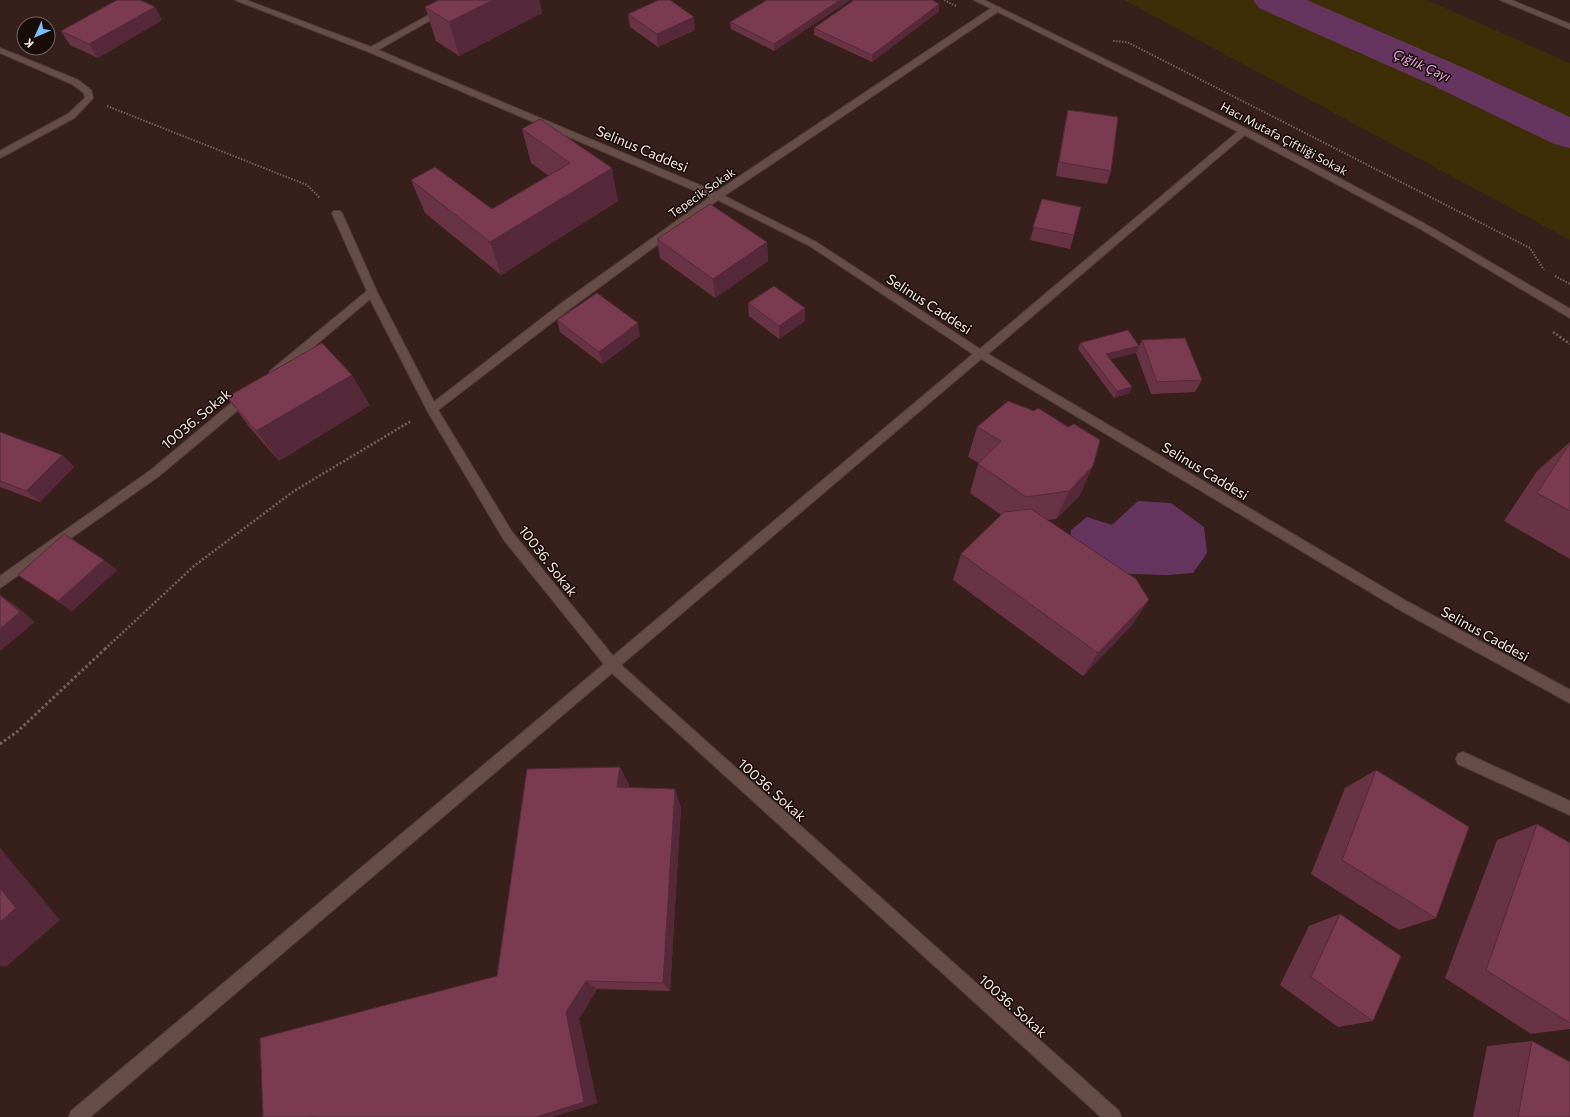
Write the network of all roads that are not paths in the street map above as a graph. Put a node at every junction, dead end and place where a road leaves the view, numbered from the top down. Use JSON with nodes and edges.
{"nodes":[{"id":1,"x":239,"y":0,"type":"edge"},
{"id":2,"x":462,"y":0,"type":"edge"},
{"id":3,"x":978,"y":0,"type":"edge"},
{"id":4,"x":1504,"y":0,"type":"edge"},
{"id":5,"x":996,"y":9,"type":"junction"},
{"id":6,"x":1570,"y":27,"type":"edge"},
{"id":7,"x":0,"y":50,"type":"edge"},
{"id":8,"x":372,"y":50,"type":"junction"},
{"id":9,"x":1244,"y":131,"type":"junction"},
{"id":10,"x":0,"y":155,"type":"edge"},
{"id":11,"x":717,"y":196,"type":"junction"},
{"id":12,"x":337,"y":213,"type":"road end"},
{"id":13,"x":372,"y":292,"type":"junction"},
{"id":14,"x":1570,"y":314,"type":"edge"},
{"id":15,"x":980,"y":354,"type":"junction"},
{"id":16,"x":432,"y":409,"type":"junction"},
{"id":17,"x":0,"y":583,"type":"edge"},
{"id":18,"x":612,"y":665,"type":"junction"},
{"id":19,"x":1570,"y":697,"type":"edge"},
{"id":20,"x":1463,"y":758,"type":"dead end"},
{"id":21,"x":1570,"y":808,"type":"edge"},
{"id":22,"x":77,"y":1117,"type":"edge"},
{"id":23,"x":1113,"y":1117,"type":"edge"}],
"edges":[{"from":1,"to":8,"type":"street","name":"Selinus Caddesi"},
{"from":2,"to":8,"type":"street"},
{"from":3,"to":5,"type":"street","name":"Hacı Mutafa Çiftliği Sokak"},
{"from":4,"to":6,"type":"street"},
{"from":5,"to":9,"type":"street","name":"Hacı Mutafa Çiftliği Sokak"},
{"from":5,"to":11,"type":"street","name":"Tepecik Sokak"},
{"from":7,"to":10,"type":"street"},
{"from":8,"to":11,"type":"street","name":"Selinus Caddesi"},
{"from":9,"to":14,"type":"street","name":"Hacı Mutafa Çiftliği Sokak"},
{"from":9,"to":15,"type":"street"},
{"from":11,"to":15,"type":"street","name":"Selinus Caddesi"},
{"from":11,"to":16,"type":"street","name":"Tepecik Sokak"},
{"from":12,"to":13,"type":"street"},
{"from":13,"to":16,"type":"street","name":"10036. Sokak"},
{"from":13,"to":17,"type":"street","name":"10036. Sokak"},
{"from":15,"to":18,"type":"street"},
{"from":15,"to":19,"type":"street","name":"Selinus Caddesi"},
{"from":16,"to":18,"type":"street","name":"10036. Sokak"},
{"from":18,"to":22,"type":"street"},
{"from":18,"to":23,"type":"street","name":"10036. Sokak"},
{"from":20,"to":21,"type":"street"}]}
